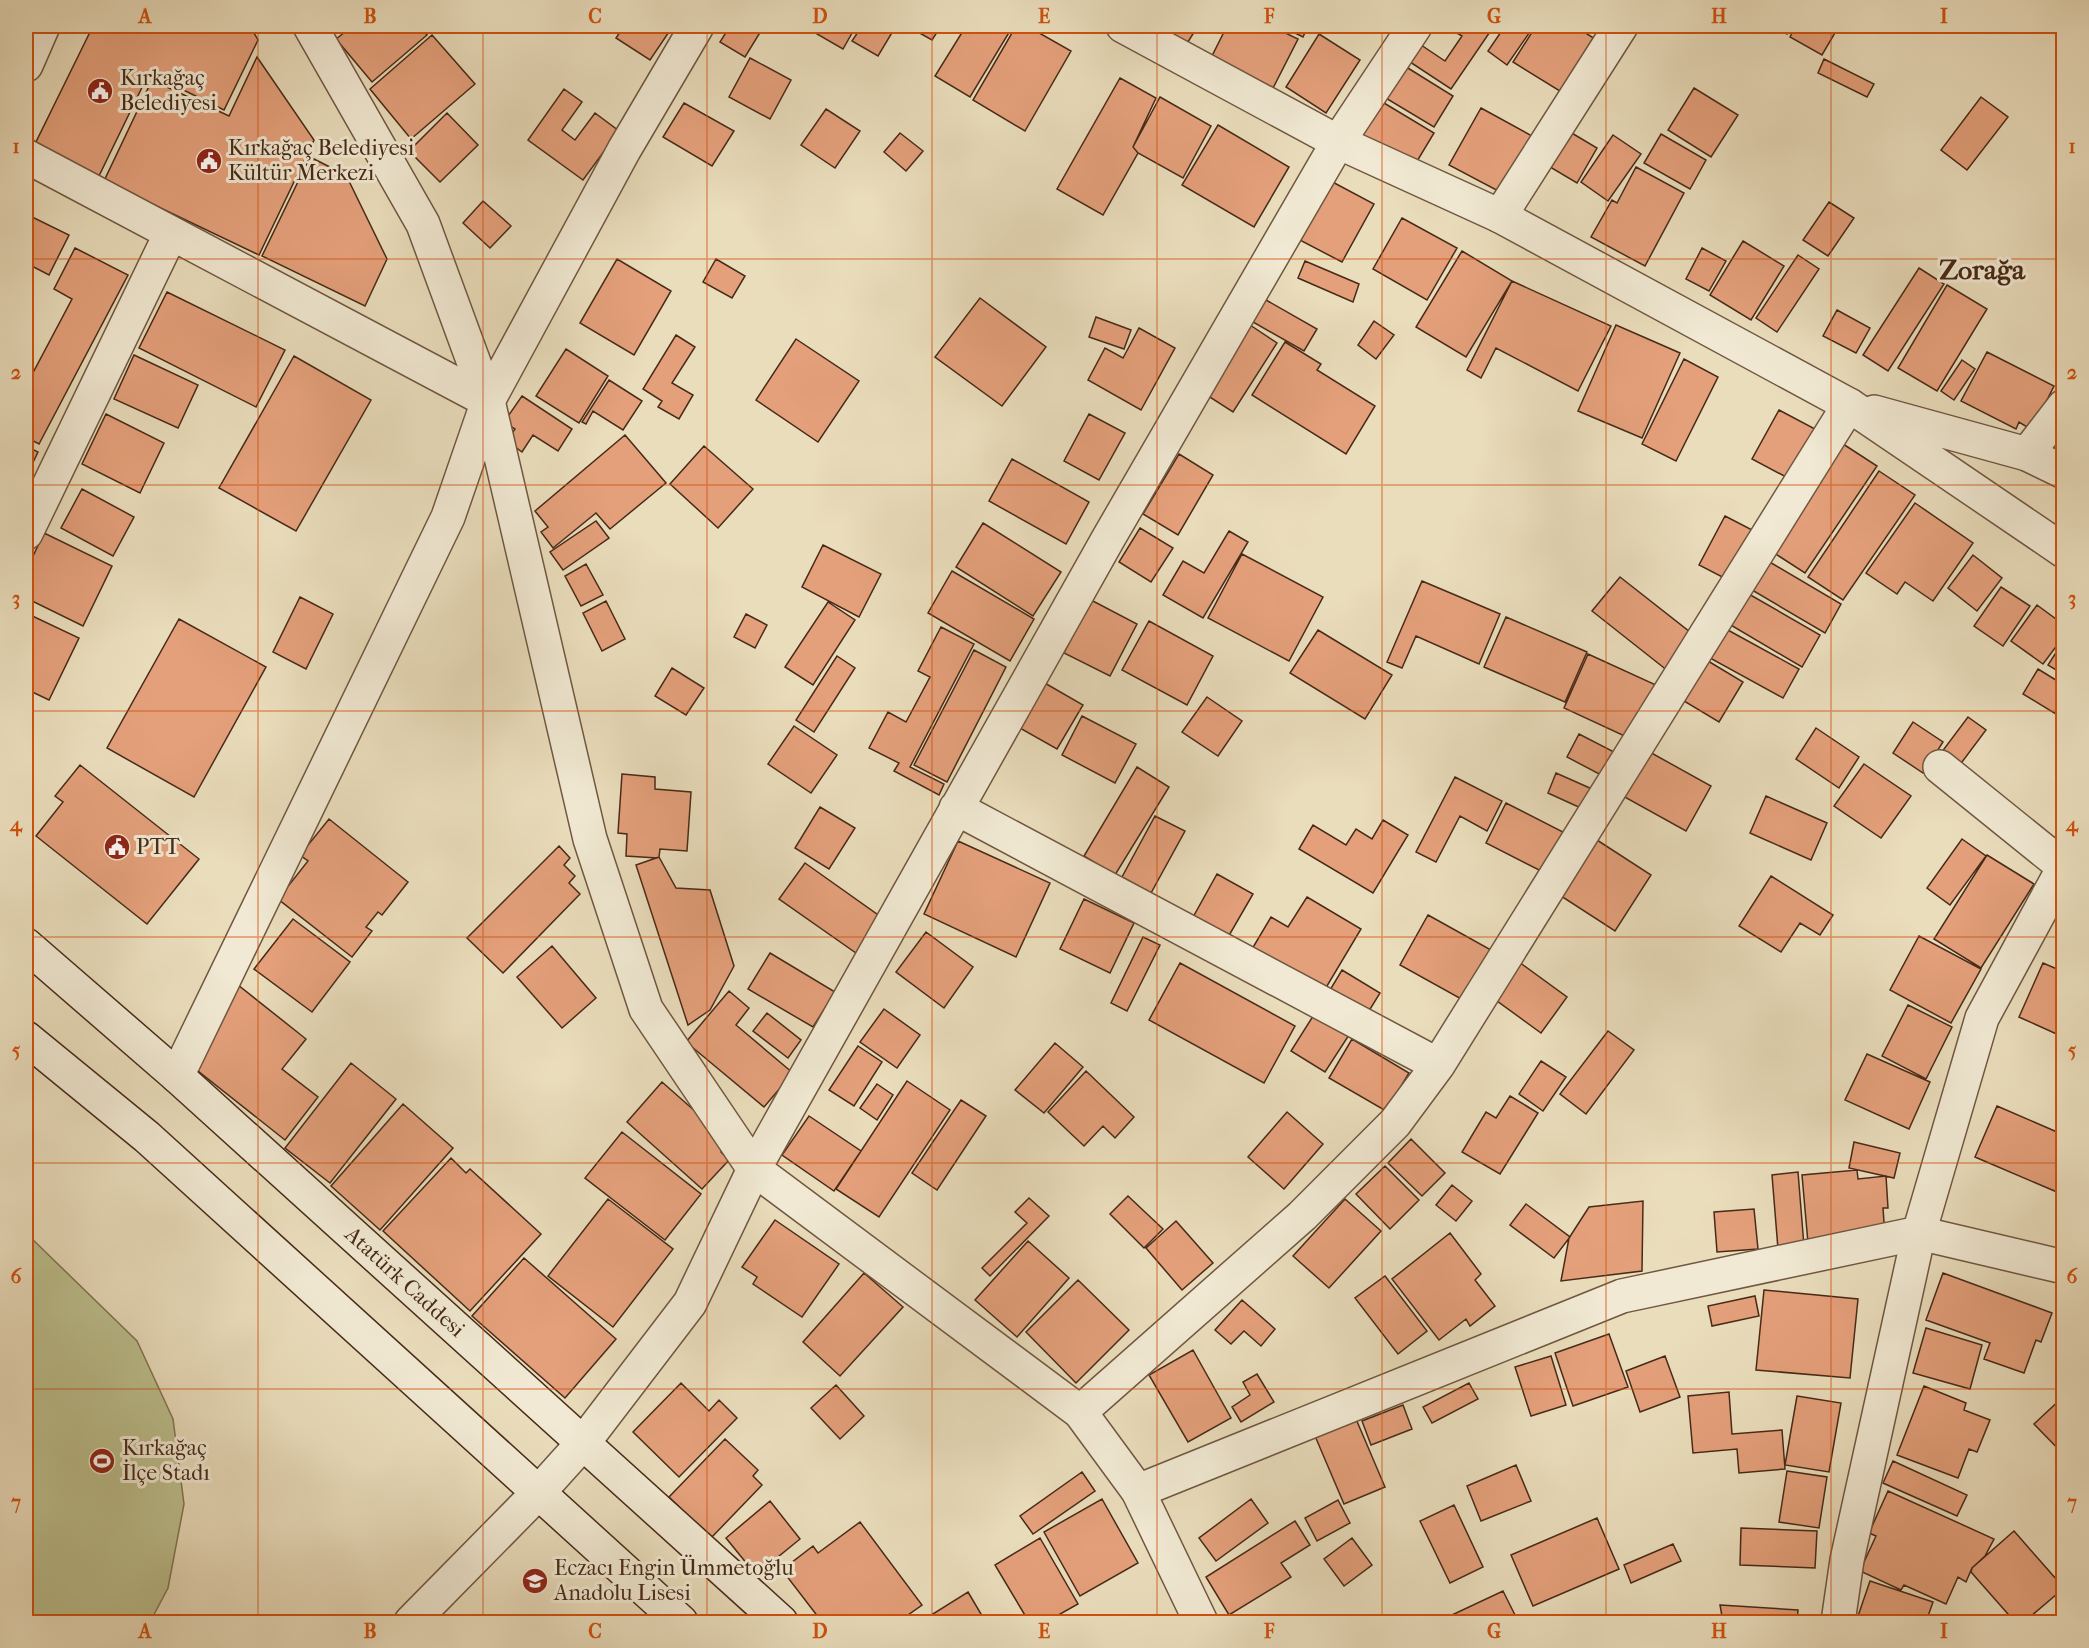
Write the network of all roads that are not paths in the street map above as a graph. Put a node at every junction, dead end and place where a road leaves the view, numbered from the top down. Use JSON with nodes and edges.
{"nodes":[{"id":1,"x":43,"y":26,"type":"edge"},
{"id":2,"x":310,"y":26,"type":"edge"},
{"id":3,"x":697,"y":26,"type":"edge"},
{"id":4,"x":1123,"y":26,"type":"edge"},
{"id":5,"x":1415,"y":26,"type":"edge"},
{"id":6,"x":1621,"y":26,"type":"edge"},
{"id":7,"x":26,"y":65,"type":"edge"},
{"id":8,"x":1338,"y":142,"type":"junction"},
{"id":9,"x":26,"y":156,"type":"edge"},
{"id":10,"x":1500,"y":216,"type":"junction"},
{"id":11,"x":171,"y":233,"type":"junction"},
{"id":12,"x":488,"y":401,"type":"junction"},
{"id":13,"x":1849,"y":405,"type":"junction"},
{"id":14,"x":2064,"y":406,"type":"edge"},
{"id":15,"x":2027,"y":454,"type":"junction"},
{"id":16,"x":2064,"y":472,"type":"edge"},
{"id":17,"x":26,"y":533,"type":"edge"},
{"id":18,"x":2064,"y":550,"type":"edge"},
{"id":19,"x":1940,"y":767,"type":"dead end"},
{"id":20,"x":956,"y":808,"type":"junction"},
{"id":21,"x":2064,"y":867,"type":"edge"},
{"id":22,"x":26,"y":945,"type":"edge"},
{"id":23,"x":26,"y":1038,"type":"edge"},
{"id":24,"x":1438,"y":1065,"type":"junction"},
{"id":25,"x":177,"y":1076,"type":"junction"},
{"id":26,"x":754,"y":1169,"type":"junction"},
{"id":27,"x":1919,"y":1233,"type":"junction"},
{"id":28,"x":2064,"y":1268,"type":"edge"},
{"id":29,"x":1080,"y":1412,"type":"junction"},
{"id":30,"x":583,"y":1443,"type":"junction"},
{"id":31,"x":1138,"y":1491,"type":"junction"},
{"id":32,"x":538,"y":1492,"type":"junction"},
{"id":33,"x":411,"y":1623,"type":"edge"},
{"id":34,"x":681,"y":1623,"type":"edge"},
{"id":35,"x":781,"y":1623,"type":"edge"},
{"id":36,"x":1201,"y":1623,"type":"edge"},
{"id":37,"x":1838,"y":1623,"type":"edge"}],
"edges":[{"from":1,"to":7,"type":"street"},
{"from":2,"to":12,"type":"street"},
{"from":3,"to":12,"type":"street"},
{"from":4,"to":8,"type":"street"},
{"from":5,"to":8,"type":"street"},
{"from":6,"to":10,"type":"street"},
{"from":8,"to":10,"type":"street"},
{"from":8,"to":20,"type":"street"},
{"from":9,"to":11,"type":"street"},
{"from":10,"to":13,"type":"street"},
{"from":11,"to":12,"type":"street"},
{"from":11,"to":17,"type":"street"},
{"from":12,"to":25,"type":"street"},
{"from":12,"to":26,"type":"street"},
{"from":13,"to":15,"type":"street"},
{"from":13,"to":18,"type":"street"},
{"from":13,"to":24,"type":"street"},
{"from":14,"to":15,"type":"street"},
{"from":15,"to":16,"type":"street"},
{"from":19,"to":21,"type":"street"},
{"from":20,"to":24,"type":"street"},
{"from":20,"to":26,"type":"street"},
{"from":21,"to":27,"type":"street"},
{"from":22,"to":25,"type":"street","name":"Atatürk Caddesi"},
{"from":23,"to":32,"type":"street"},
{"from":24,"to":29,"type":"street"},
{"from":25,"to":30,"type":"street","name":"Atatürk Caddesi"},
{"from":26,"to":29,"type":"street"},
{"from":26,"to":30,"type":"street"},
{"from":27,"to":28,"type":"street"},
{"from":27,"to":31,"type":"street"},
{"from":27,"to":37,"type":"street"},
{"from":29,"to":31,"type":"street"},
{"from":30,"to":32,"type":"street"},
{"from":30,"to":35,"type":"street","name":"Atatürk Caddesi"},
{"from":31,"to":36,"type":"street"},
{"from":32,"to":33,"type":"street"},
{"from":32,"to":34,"type":"street"}]}
